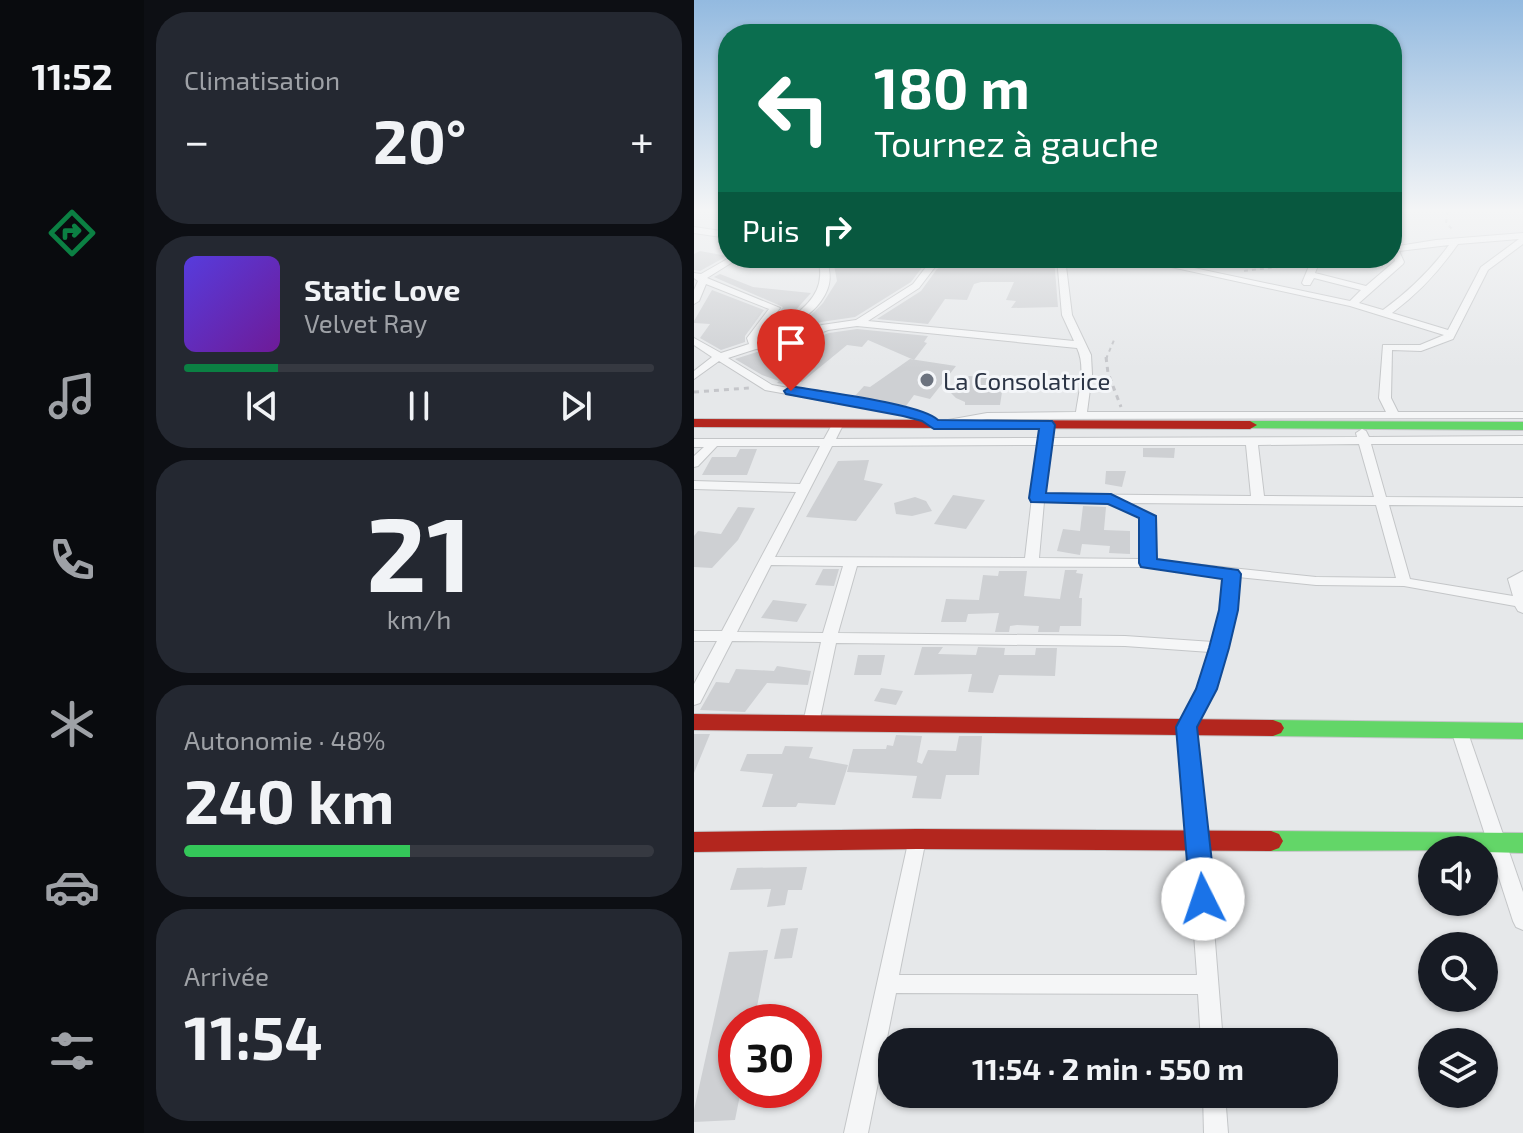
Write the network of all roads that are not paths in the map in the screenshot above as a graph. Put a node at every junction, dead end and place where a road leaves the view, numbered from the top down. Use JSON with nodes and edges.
{"nodes":[{"id":1,"x":1438,"y":264,"type":"edge"},
{"id":2,"x":1490,"y":264,"type":"edge"},
{"id":3,"x":718,"y":267,"type":"edge"},
{"id":4,"x":824,"y":268,"type":"edge"},
{"id":5,"x":930,"y":268,"type":"edge"},
{"id":6,"x":1062,"y":268,"type":"edge"},
{"id":7,"x":1183,"y":268,"type":"edge"},
{"id":8,"x":1312,"y":268,"type":"edge"},
{"id":9,"x":1393,"y":268,"type":"edge"},
{"id":10,"x":1310,"y":274,"type":"junction"},
{"id":11,"x":699,"y":278,"type":"edge"},
{"id":12,"x":1368,"y":289,"type":"junction"},
{"id":13,"x":1304,"y":293,"type":"junction"},
{"id":14,"x":694,"y":301,"type":"edge"},
{"id":15,"x":1352,"y":304,"type":"junction"},
{"id":16,"x":775,"y":308,"type":"junction"},
{"id":17,"x":1386,"y":313,"type":"junction"},
{"id":18,"x":798,"y":317,"type":"junction"},
{"id":19,"x":857,"y":323,"type":"junction"},
{"id":20,"x":826,"y":327,"type":"junction"},
{"id":21,"x":1451,"y":334,"type":"junction"},
{"id":22,"x":694,"y":341,"type":"edge"},
{"id":23,"x":1082,"y":345,"type":"junction"},
{"id":24,"x":755,"y":346,"type":"junction"},
{"id":25,"x":717,"y":358,"type":"junction"},
{"id":26,"x":694,"y":376,"type":"edge"},
{"id":27,"x":1081,"y":415,"type":"junction"},
{"id":28,"x":1394,"y":415,"type":"junction"},
{"id":29,"x":1523,"y":415,"type":"edge"},
{"id":30,"x":694,"y":423,"type":"edge"},
{"id":31,"x":838,"y":423,"type":"junction"},
{"id":32,"x":942,"y":425,"type":"junction"},
{"id":33,"x":1523,"y":426,"type":"edge"},
{"id":34,"x":1045,"y":433,"type":"junction"},
{"id":35,"x":1362,"y":433,"type":"junction"},
{"id":36,"x":1251,"y":440,"type":"junction"},
{"id":37,"x":1523,"y":440,"type":"edge"},
{"id":38,"x":715,"y":442,"type":"junction"},
{"id":39,"x":694,"y":443,"type":"edge"},
{"id":40,"x":827,"y":444,"type":"junction"},
{"id":41,"x":694,"y":463,"type":"edge"},
{"id":42,"x":694,"y":485,"type":"edge"},
{"id":43,"x":804,"y":488,"type":"junction"},
{"id":44,"x":1037,"y":498,"type":"junction"},
{"id":45,"x":1111,"y":499,"type":"junction"},
{"id":46,"x":1258,"y":499,"type":"junction"},
{"id":47,"x":1384,"y":501,"type":"junction"},
{"id":48,"x":1523,"y":502,"type":"edge"},
{"id":49,"x":765,"y":561,"type":"junction"},
{"id":50,"x":1032,"y":561,"type":"junction"},
{"id":51,"x":851,"y":562,"type":"junction"},
{"id":52,"x":1148,"y":563,"type":"junction"},
{"id":53,"x":1231,"y":574,"type":"junction"},
{"id":54,"x":1523,"y":575,"type":"edge"},
{"id":55,"x":1404,"y":582,"type":"junction"},
{"id":56,"x":1521,"y":605,"type":"edge"},
{"id":57,"x":694,"y":636,"type":"edge"},
{"id":58,"x":725,"y":636,"type":"junction"},
{"id":59,"x":829,"y":639,"type":"junction"},
{"id":60,"x":1219,"y":648,"type":"junction"},
{"id":61,"x":694,"y":699,"type":"edge"},
{"id":62,"x":694,"y":722,"type":"edge"},
{"id":63,"x":811,"y":723,"type":"junction"},
{"id":64,"x":1187,"y":727,"type":"junction"},
{"id":65,"x":1459,"y":730,"type":"junction"},
{"id":66,"x":1523,"y":731,"type":"edge"},
{"id":67,"x":1495,"y":836,"type":"edge"},
{"id":68,"x":917,"y":839,"type":"junction"},
{"id":69,"x":1198,"y":841,"type":"junction"},
{"id":70,"x":694,"y":842,"type":"edge"},
{"id":71,"x":1418,"y":842,"type":"edge"},
{"id":72,"x":1498,"y":843,"type":"edge"},
{"id":73,"x":1523,"y":843,"type":"edge"},
{"id":74,"x":1498,"y":846,"type":"edge"},
{"id":75,"x":1523,"y":921,"type":"edge"},
{"id":76,"x":887,"y":984,"type":"junction"},
{"id":77,"x":1209,"y":985,"type":"junction"},
{"id":78,"x":1211,"y":1028,"type":"edge"},
{"id":79,"x":1215,"y":1108,"type":"edge"},
{"id":80,"x":856,"y":1133,"type":"edge"},
{"id":81,"x":1216,"y":1133,"type":"edge"}],
"edges":[{"from":1,"to":17,"type":"street"},
{"from":2,"to":21,"type":"street"},
{"from":3,"to":11,"type":"street"},
{"from":4,"to":18,"type":"street"},
{"from":5,"to":19,"type":"street"},
{"from":6,"to":23,"type":"street"},
{"from":7,"to":13,"type":"street"},
{"from":8,"to":10,"type":"street"},
{"from":9,"to":12,"type":"street"},
{"from":10,"to":12,"type":"street"},
{"from":10,"to":13,"type":"street"},
{"from":11,"to":14,"type":"street"},
{"from":11,"to":16,"type":"street"},
{"from":12,"to":15,"type":"street"},
{"from":13,"to":15,"type":"street"},
{"from":15,"to":17,"type":"street"},
{"from":16,"to":18,"type":"street"},
{"from":16,"to":24,"type":"street"},
{"from":17,"to":21,"type":"street"},
{"from":18,"to":20,"type":"street"},
{"from":19,"to":20,"type":"street"},
{"from":19,"to":23,"type":"street"},
{"from":20,"to":24,"type":"street"},
{"from":21,"to":28,"type":"street"},
{"from":22,"to":25,"type":"street"},
{"from":23,"to":27,"type":"street"},
{"from":24,"to":25,"type":"street"},
{"from":25,"to":26,"type":"street"},
{"from":25,"to":32,"type":"street"},
{"from":27,"to":28,"type":"street"},
{"from":27,"to":32,"type":"street"},
{"from":28,"to":29,"type":"street"},
{"from":30,"to":31,"type":"main road"},
{"from":31,"to":32,"type":"main road"},
{"from":31,"to":40,"type":"street"},
{"from":32,"to":34,"type":"main road"},
{"from":33,"to":35,"type":"main road"},
{"from":34,"to":35,"type":"main road"},
{"from":34,"to":36,"type":"street"},
{"from":34,"to":40,"type":"street"},
{"from":34,"to":44,"type":"street"},
{"from":35,"to":36,"type":"street"},
{"from":35,"to":37,"type":"street"},
{"from":35,"to":47,"type":"street"},
{"from":36,"to":46,"type":"street"},
{"from":38,"to":39,"type":"street"},
{"from":38,"to":40,"type":"street"},
{"from":38,"to":41,"type":"street"},
{"from":40,"to":43,"type":"street"},
{"from":42,"to":43,"type":"street"},
{"from":43,"to":49,"type":"street"},
{"from":44,"to":45,"type":"street"},
{"from":44,"to":50,"type":"street"},
{"from":45,"to":46,"type":"street"},
{"from":45,"to":52,"type":"street"},
{"from":46,"to":47,"type":"street"},
{"from":47,"to":48,"type":"street"},
{"from":47,"to":55,"type":"street"},
{"from":49,"to":51,"type":"street"},
{"from":49,"to":58,"type":"street"},
{"from":50,"to":51,"type":"street"},
{"from":50,"to":52,"type":"street"},
{"from":51,"to":59,"type":"street"},
{"from":52,"to":53,"type":"street"},
{"from":53,"to":55,"type":"street"},
{"from":53,"to":60,"type":"street"},
{"from":54,"to":56,"type":"street"},
{"from":55,"to":56,"type":"street"},
{"from":57,"to":58,"type":"street"},
{"from":58,"to":59,"type":"street"},
{"from":58,"to":61,"type":"street"},
{"from":59,"to":60,"type":"street"},
{"from":59,"to":63,"type":"street"},
{"from":60,"to":64,"type":"street"},
{"from":62,"to":63,"type":"main road"},
{"from":63,"to":64,"type":"main road"},
{"from":64,"to":65,"type":"main road"},
{"from":64,"to":69,"type":"street"},
{"from":65,"to":66,"type":"main road"},
{"from":65,"to":67,"type":"street"},
{"from":68,"to":69,"type":"main road"},
{"from":68,"to":70,"type":"main road"},
{"from":68,"to":76,"type":"street"},
{"from":69,"to":71,"type":"main road"},
{"from":69,"to":77,"type":"street"},
{"from":72,"to":73,"type":"main road"},
{"from":74,"to":75,"type":"street"},
{"from":76,"to":77,"type":"street"},
{"from":76,"to":80,"type":"street"},
{"from":77,"to":78,"type":"street"},
{"from":79,"to":81,"type":"street"}]}
